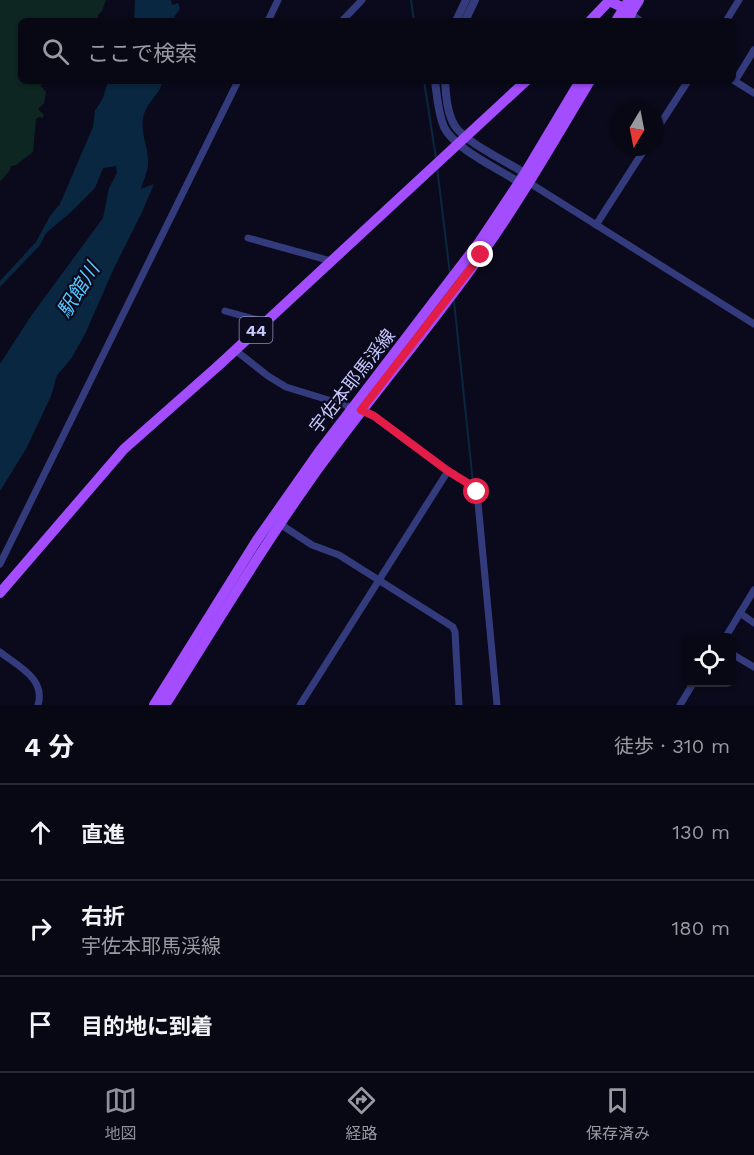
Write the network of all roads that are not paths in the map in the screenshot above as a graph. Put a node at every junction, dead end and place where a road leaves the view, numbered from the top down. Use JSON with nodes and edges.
{"nodes":[{"id":1,"x":278,"y":0,"type":"edge"},
{"id":2,"x":362,"y":0,"type":"edge"},
{"id":3,"x":466,"y":0,"type":"edge"},
{"id":4,"x":475,"y":0,"type":"edge"},
{"id":5,"x":609,"y":0,"type":"edge"},
{"id":6,"x":639,"y":0,"type":"edge"},
{"id":7,"x":739,"y":0,"type":"edge"},
{"id":8,"x":627,"y":11,"type":"edge"},
{"id":9,"x":269,"y":18,"type":"edge"},
{"id":10,"x":345,"y":18,"type":"edge"},
{"id":11,"x":457,"y":18,"type":"edge"},
{"id":12,"x":466,"y":18,"type":"edge"},
{"id":13,"x":593,"y":18,"type":"edge"},
{"id":14,"x":728,"y":18,"type":"edge"},
{"id":15,"x":754,"y":50,"type":"edge"},
{"id":16,"x":736,"y":77,"type":"edge"},
{"id":17,"x":736,"y":81,"type":"edge"},
{"id":18,"x":237,"y":84,"type":"edge"},
{"id":19,"x":436,"y":84,"type":"edge"},
{"id":20,"x":446,"y":84,"type":"edge"},
{"id":21,"x":523,"y":84,"type":"edge"},
{"id":22,"x":578,"y":84,"type":"edge"},
{"id":23,"x":588,"y":84,"type":"edge"},
{"id":24,"x":686,"y":84,"type":"edge"},
{"id":25,"x":754,"y":93,"type":"edge"},
{"id":26,"x":664,"y":118,"type":"edge"},
{"id":27,"x":462,"y":140,"type":"junction"},
{"id":28,"x":640,"y":156,"type":"edge"},
{"id":29,"x":525,"y":180,"type":"junction"},
{"id":30,"x":596,"y":225,"type":"junction"},
{"id":31,"x":248,"y":238,"type":"dead end"},
{"id":32,"x":331,"y":261,"type":"junction"},
{"id":33,"x":225,"y":311,"type":"dead end"},
{"id":34,"x":265,"y":322,"type":"junction"},
{"id":35,"x":754,"y":324,"type":"edge"},
{"id":36,"x":235,"y":350,"type":"junction"},
{"id":37,"x":357,"y":409,"type":"junction"},
{"id":38,"x":448,"y":471,"type":"junction"},
{"id":39,"x":280,"y":524,"type":"junction"},
{"id":40,"x":1,"y":563,"type":"edge"},
{"id":41,"x":0,"y":570,"type":"edge"},
{"id":42,"x":379,"y":580,"type":"junction"},
{"id":43,"x":754,"y":590,"type":"edge"},
{"id":44,"x":0,"y":594,"type":"edge"},
{"id":45,"x":752,"y":599,"type":"edge"},
{"id":46,"x":740,"y":613,"type":"junction"},
{"id":47,"x":754,"y":623,"type":"edge"},
{"id":48,"x":728,"y":633,"type":"edge"},
{"id":49,"x":0,"y":652,"type":"edge"},
{"id":50,"x":736,"y":656,"type":"edge"},
{"id":51,"x":754,"y":667,"type":"edge"},
{"id":52,"x":691,"y":687,"type":"edge"},
{"id":53,"x":38,"y":705,"type":"edge"},
{"id":54,"x":154,"y":705,"type":"edge"},
{"id":55,"x":165,"y":705,"type":"edge"},
{"id":56,"x":300,"y":705,"type":"edge"},
{"id":57,"x":459,"y":705,"type":"edge"},
{"id":58,"x":497,"y":705,"type":"edge"},
{"id":59,"x":680,"y":705,"type":"edge"}],
"edges":[{"from":1,"to":9,"type":"street"},
{"from":2,"to":10,"type":"street"},
{"from":3,"to":11,"type":"street"},
{"from":4,"to":12,"type":"street"},
{"from":5,"to":8,"type":"main road"},
{"from":5,"to":13,"type":"main road"},
{"from":6,"to":8,"type":"main road"},
{"from":7,"to":14,"type":"street"},
{"from":15,"to":16,"type":"street"},
{"from":17,"to":25,"type":"street"},
{"from":18,"to":40,"type":"street"},
{"from":19,"to":27,"type":"street"},
{"from":20,"to":27,"type":"street"},
{"from":21,"to":27,"type":"main road","number":"44"},
{"from":22,"to":29,"type":"main road","name":"宇佐本耶馬渓線"},
{"from":23,"to":29,"type":"main road","name":"宇佐本耶馬渓線"},
{"from":24,"to":26,"type":"street"},
{"from":27,"to":29,"type":"street"},
{"from":27,"to":32,"type":"main road","number":"44"},
{"from":28,"to":30,"type":"street"},
{"from":29,"to":30,"type":"street"},
{"from":29,"to":37,"type":"main road","name":"宇佐本耶馬渓線"},
{"from":29,"to":37,"type":"main road","name":"宇佐本耶馬渓線"},
{"from":30,"to":35,"type":"street"},
{"from":31,"to":32,"type":"street"},
{"from":32,"to":34,"type":"main road","number":"44"},
{"from":33,"to":34,"type":"street"},
{"from":34,"to":36,"type":"main road","number":"44"},
{"from":36,"to":37,"type":"street"},
{"from":36,"to":44,"type":"main road","number":"44"},
{"from":37,"to":38,"type":"street"},
{"from":37,"to":39,"type":"main road","name":"宇佐本耶馬渓線"},
{"from":37,"to":54,"type":"main road","name":"宇佐本耶馬渓線"},
{"from":38,"to":42,"type":"street"},
{"from":38,"to":58,"type":"street"},
{"from":39,"to":42,"type":"street"},
{"from":39,"to":55,"type":"main road","name":"宇佐本耶馬渓線"},
{"from":40,"to":41,"type":"street"},
{"from":42,"to":56,"type":"street"},
{"from":42,"to":57,"type":"street"},
{"from":43,"to":45,"type":"street"},
{"from":45,"to":46,"type":"street"},
{"from":46,"to":47,"type":"street"},
{"from":46,"to":48,"type":"street"},
{"from":49,"to":53,"type":"street"},
{"from":50,"to":51,"type":"street"},
{"from":52,"to":59,"type":"street"}]}
